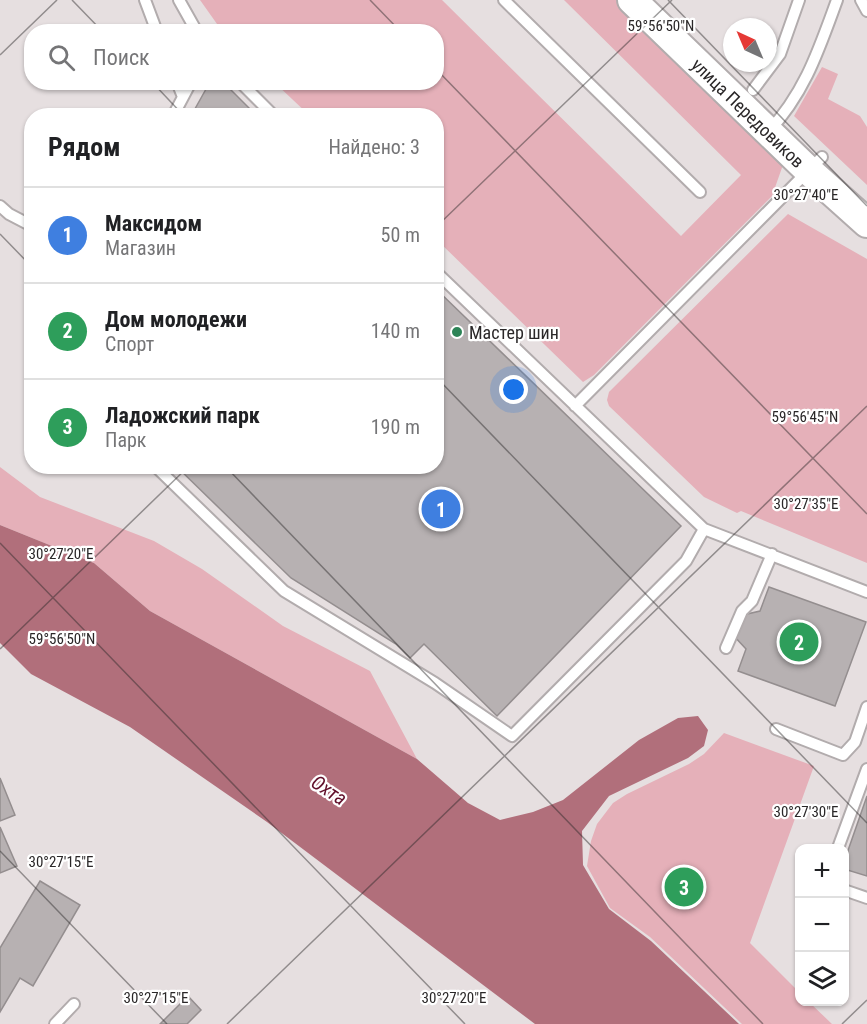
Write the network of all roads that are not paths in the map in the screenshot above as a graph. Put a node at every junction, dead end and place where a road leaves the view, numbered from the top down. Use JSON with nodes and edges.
{"nodes":[{"id":1,"x":145,"y":0,"type":"edge"},
{"id":2,"x":179,"y":0,"type":"edge"},
{"id":3,"x":504,"y":0,"type":"edge"},
{"id":4,"x":632,"y":0,"type":"edge"},
{"id":5,"x":659,"y":0,"type":"edge"},
{"id":6,"x":799,"y":0,"type":"edge"},
{"id":7,"x":837,"y":0,"type":"edge"},
{"id":8,"x":861,"y":0,"type":"edge"},
{"id":9,"x":867,"y":11,"type":"edge"},
{"id":10,"x":154,"y":24,"type":"edge"},
{"id":11,"x":192,"y":24,"type":"edge"},
{"id":12,"x":180,"y":90,"type":"edge"},
{"id":13,"x":187,"y":90,"type":"edge"},
{"id":14,"x":248,"y":90,"type":"edge"},
{"id":15,"x":753,"y":90,"type":"junction"},
{"id":16,"x":183,"y":97,"type":"junction"},
{"id":17,"x":177,"y":108,"type":"edge"},
{"id":18,"x":266,"y":108,"type":"edge"},
{"id":19,"x":775,"y":125,"type":"junction"},
{"id":20,"x":816,"y":164,"type":"junction"},
{"id":21,"x":700,"y":192,"type":"dead end"},
{"id":22,"x":867,"y":197,"type":"edge"},
{"id":23,"x":0,"y":206,"type":"edge"},
{"id":24,"x":24,"y":222,"type":"edge"},
{"id":25,"x":867,"y":223,"type":"edge"},
{"id":26,"x":444,"y":280,"type":"edge"},
{"id":27,"x":575,"y":406,"type":"junction"},
{"id":28,"x":163,"y":474,"type":"edge"},
{"id":29,"x":704,"y":529,"type":"junction"},
{"id":30,"x":771,"y":554,"type":"junction"},
{"id":31,"x":867,"y":592,"type":"edge"},
{"id":32,"x":726,"y":648,"type":"dead end"},
{"id":33,"x":867,"y":707,"type":"edge"},
{"id":34,"x":776,"y":729,"type":"dead end"},
{"id":35,"x":867,"y":769,"type":"edge"},
{"id":36,"x":839,"y":844,"type":"edge"},
{"id":37,"x":849,"y":892,"type":"edge"},
{"id":38,"x":867,"y":898,"type":"edge"},
{"id":39,"x":74,"y":1004,"type":"dead end"},
{"id":40,"x":55,"y":1024,"type":"edge"}],
"edges":[{"from":1,"to":10,"type":"lane"},
{"from":2,"to":11,"type":"lane"},
{"from":3,"to":21,"type":"lane"},
{"from":4,"to":19,"type":"main road","name":"улица Передовиков"},
{"from":5,"to":15,"type":"main road","name":"улица Передовиков"},
{"from":6,"to":15,"type":"lane"},
{"from":7,"to":19,"type":"lane"},
{"from":8,"to":9,"type":"lane"},
{"from":12,"to":16,"type":"lane"},
{"from":13,"to":16,"type":"lane"},
{"from":14,"to":18,"type":"lane"},
{"from":15,"to":19,"type":"main road","name":"улица Передовиков"},
{"from":16,"to":17,"type":"lane"},
{"from":19,"to":20,"type":"main road","name":"улица Передовиков"},
{"from":20,"to":22,"type":"main road","name":"улица Передовиков"},
{"from":20,"to":25,"type":"main road","name":"улица Передовиков"},
{"from":20,"to":27,"type":"lane"},
{"from":23,"to":24,"type":"lane"},
{"from":26,"to":27,"type":"lane"},
{"from":27,"to":29,"type":"lane"},
{"from":28,"to":29,"type":"lane"},
{"from":29,"to":30,"type":"lane"},
{"from":30,"to":31,"type":"lane"},
{"from":30,"to":32,"type":"lane"},
{"from":33,"to":34,"type":"lane"},
{"from":35,"to":36,"type":"lane"},
{"from":37,"to":38,"type":"lane"},
{"from":39,"to":40,"type":"lane"}]}
